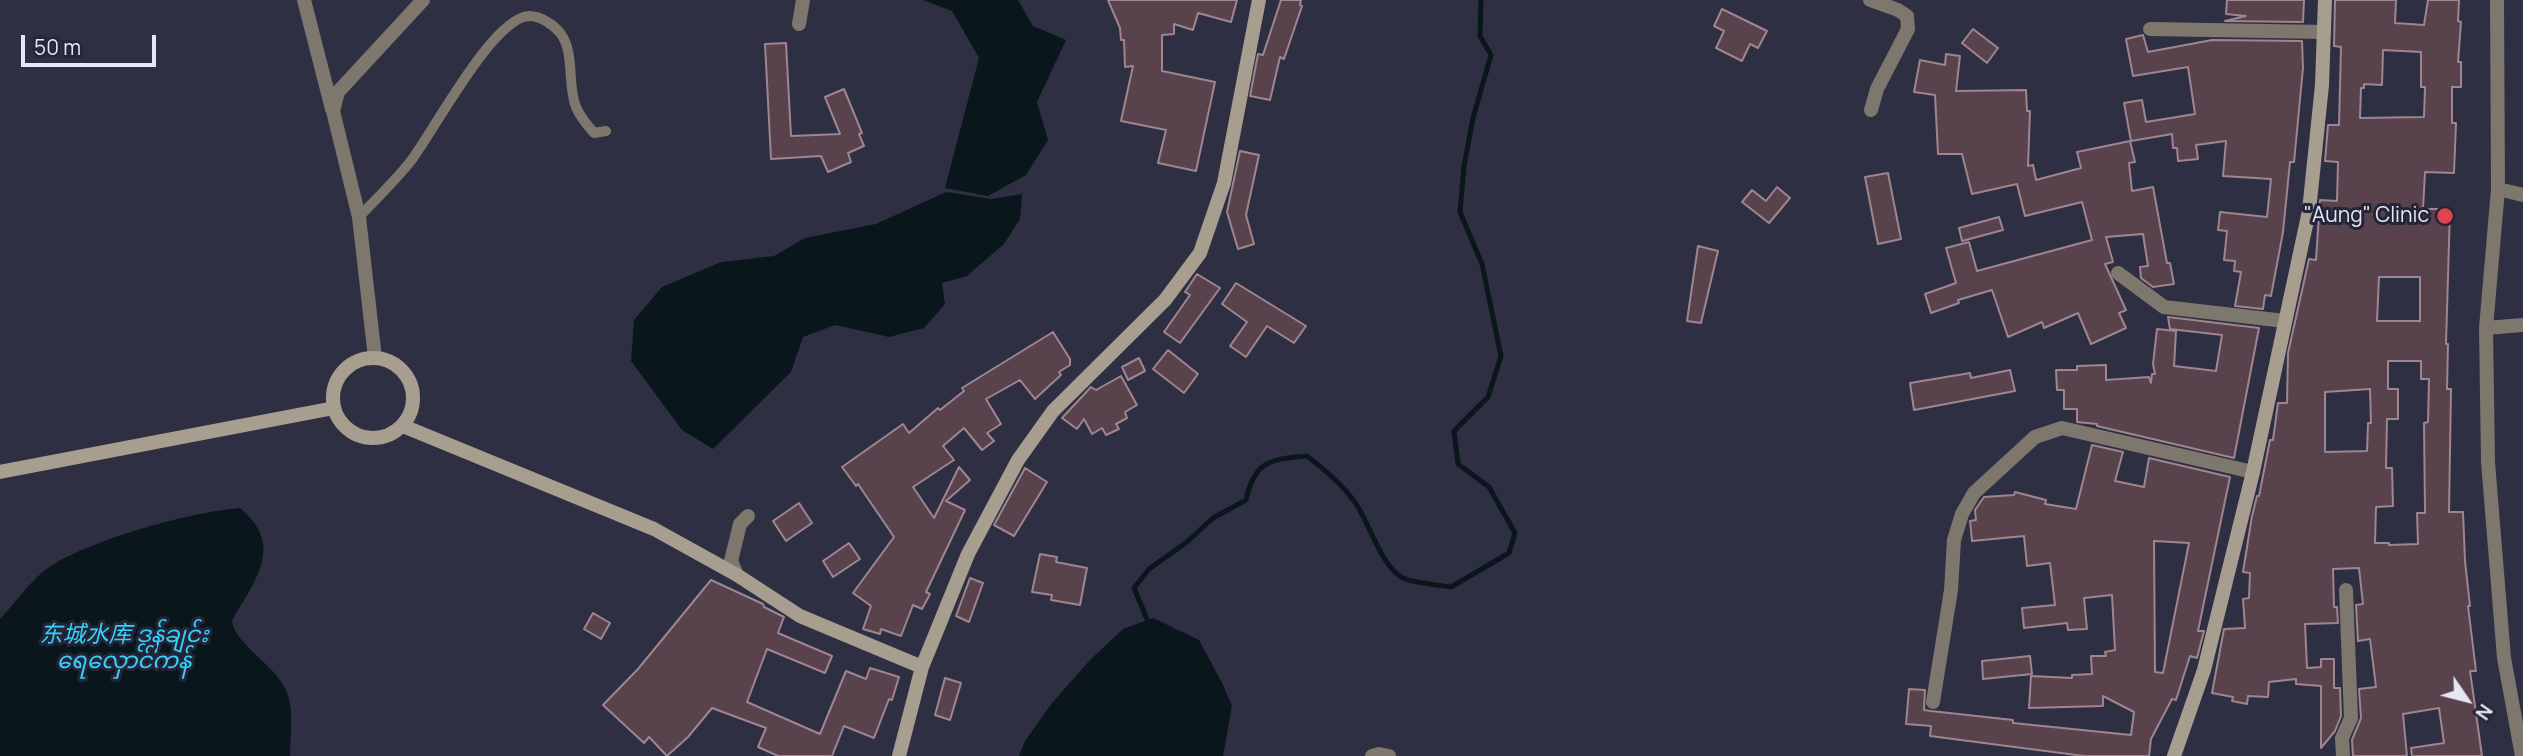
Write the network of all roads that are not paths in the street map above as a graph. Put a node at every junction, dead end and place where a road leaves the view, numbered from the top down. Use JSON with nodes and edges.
{"nodes":[{"id":1,"x":304,"y":0,"type":"edge"},
{"id":2,"x":423,"y":0,"type":"edge"},
{"id":3,"x":803,"y":0,"type":"edge"},
{"id":4,"x":1259,"y":0,"type":"edge"},
{"id":5,"x":1870,"y":0,"type":"edge"},
{"id":6,"x":2325,"y":0,"type":"edge"},
{"id":7,"x":2497,"y":0,"type":"edge"},
{"id":8,"x":799,"y":24,"type":"dead end"},
{"id":9,"x":2150,"y":29,"type":"dead end"},
{"id":10,"x":2324,"y":32,"type":"junction"},
{"id":11,"x":1871,"y":110,"type":"dead end"},
{"id":12,"x":333,"y":111,"type":"junction"},
{"id":13,"x":606,"y":131,"type":"dead end"},
{"id":14,"x":2498,"y":189,"type":"junction"},
{"id":15,"x":2523,"y":195,"type":"edge"},
{"id":16,"x":359,"y":217,"type":"junction"},
{"id":17,"x":2118,"y":273,"type":"dead end"},
{"id":18,"x":2285,"y":321,"type":"junction"},
{"id":19,"x":2523,"y":325,"type":"edge"},
{"id":20,"x":2486,"y":328,"type":"junction"},
{"id":21,"x":375,"y":358,"type":"junction"},
{"id":22,"x":334,"y":408,"type":"junction"},
{"id":23,"x":403,"y":426,"type":"junction"},
{"id":24,"x":0,"y":472,"type":"edge"},
{"id":25,"x":2253,"y":472,"type":"junction"},
{"id":26,"x":748,"y":516,"type":"dead end"},
{"id":27,"x":737,"y":575,"type":"junction"},
{"id":28,"x":2346,"y":590,"type":"dead end"},
{"id":29,"x":922,"y":667,"type":"junction"},
{"id":30,"x":1933,"y":702,"type":"dead end"},
{"id":31,"x":899,"y":756,"type":"edge"},
{"id":32,"x":1372,"y":756,"type":"edge"},
{"id":33,"x":1389,"y":756,"type":"edge"},
{"id":34,"x":2174,"y":756,"type":"edge"},
{"id":35,"x":2343,"y":756,"type":"edge"},
{"id":36,"x":2522,"y":756,"type":"edge"}],
"edges":[{"from":1,"to":12,"type":"street"},
{"from":2,"to":12,"type":"street"},
{"from":3,"to":8,"type":"street"},
{"from":4,"to":29,"type":"street"},
{"from":5,"to":11,"type":"street"},
{"from":6,"to":10,"type":"street"},
{"from":7,"to":14,"type":"street"},
{"from":9,"to":10,"type":"street"},
{"from":10,"to":18,"type":"street"},
{"from":12,"to":16,"type":"street"},
{"from":13,"to":16,"type":"lane"},
{"from":14,"to":15,"type":"street"},
{"from":14,"to":20,"type":"street"},
{"from":16,"to":21,"type":"street"},
{"from":17,"to":18,"type":"street"},
{"from":18,"to":25,"type":"street"},
{"from":19,"to":20,"type":"street"},
{"from":20,"to":36,"type":"street"},
{"from":21,"to":22,"type":"street"},
{"from":21,"to":23,"type":"street"},
{"from":22,"to":23,"type":"street"},
{"from":22,"to":24,"type":"street"},
{"from":23,"to":27,"type":"street"},
{"from":25,"to":30,"type":"street"},
{"from":25,"to":34,"type":"street"},
{"from":26,"to":27,"type":"street"},
{"from":27,"to":29,"type":"street"},
{"from":28,"to":35,"type":"street"},
{"from":29,"to":31,"type":"street"},
{"from":32,"to":33,"type":"street"}]}
